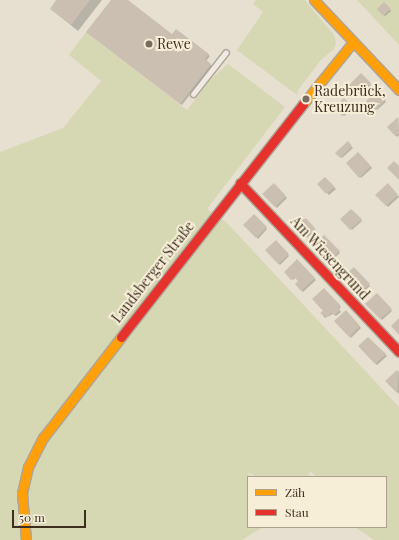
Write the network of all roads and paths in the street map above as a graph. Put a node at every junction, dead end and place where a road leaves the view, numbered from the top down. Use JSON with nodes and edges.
{"nodes":[{"id":1,"x":314,"y":0,"type":"edge"},
{"id":2,"x":353,"y":42,"type":"junction"},
{"id":3,"x":226,"y":52,"type":"dead end"},
{"id":4,"x":399,"y":90,"type":"edge"},
{"id":5,"x":193,"y":94,"type":"dead end"},
{"id":6,"x":240,"y":183,"type":"junction"},
{"id":7,"x":399,"y":352,"type":"edge"},
{"id":8,"x":26,"y":540,"type":"edge"}],
"edges":[{"from":1,"to":2,"type":"main road"},
{"from":2,"to":4,"type":"main road"},
{"from":2,"to":6,"type":"main road","name":"Landsberger Straße"},
{"from":3,"to":5,"type":"lane"},
{"from":6,"to":7,"type":"main road","name":"Am Wiesengrund"},
{"from":6,"to":8,"type":"main road","name":"Landsberger Straße"}]}
